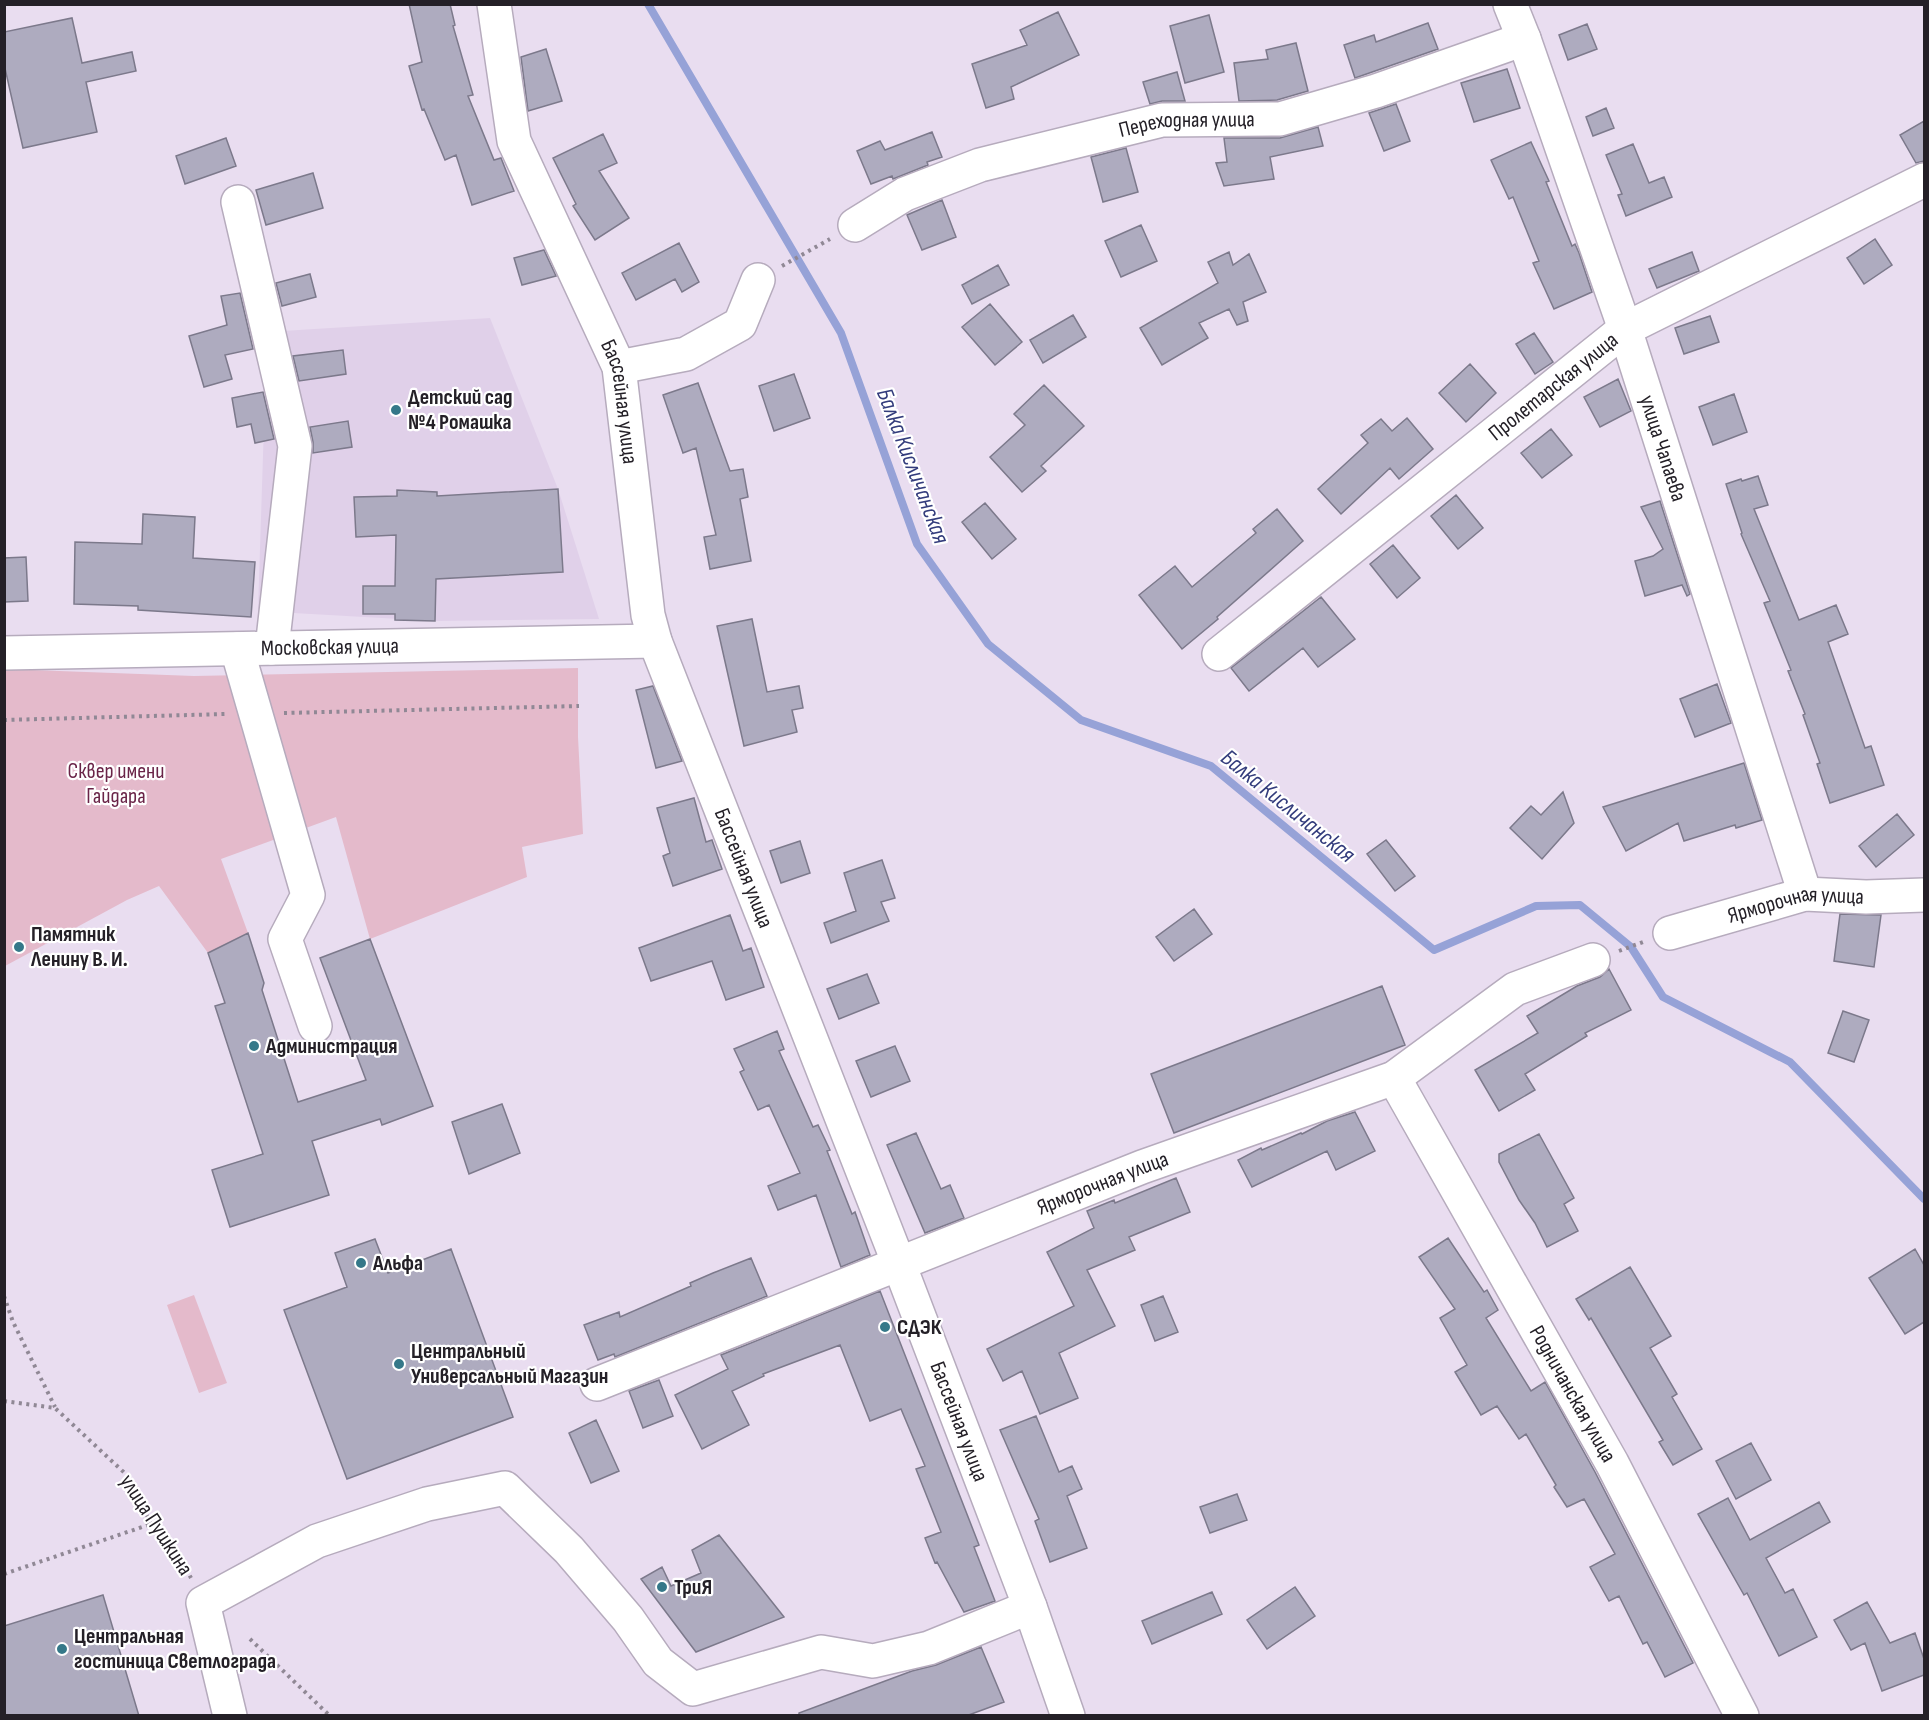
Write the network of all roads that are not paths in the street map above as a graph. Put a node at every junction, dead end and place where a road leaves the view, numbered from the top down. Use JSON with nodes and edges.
{"nodes":[{"id":1,"x":494,"y":4,"type":"edge"},
{"id":2,"x":1510,"y":4,"type":"edge"},
{"id":3,"x":1524,"y":39,"type":"junction"},
{"id":4,"x":1924,"y":180,"type":"edge"},
{"id":5,"x":238,"y":202,"type":"dead end"},
{"id":6,"x":855,"y":225,"type":"road end"},
{"id":7,"x":758,"y":280,"type":"road end"},
{"id":8,"x":1625,"y":329,"type":"junction"},
{"id":9,"x":619,"y":367,"type":"junction"},
{"id":10,"x":655,"y":642,"type":"junction"},
{"id":11,"x":272,"y":648,"type":"junction"},
{"id":12,"x":237,"y":649,"type":"junction"},
{"id":13,"x":4,"y":653,"type":"edge"},
{"id":14,"x":1219,"y":654,"type":"dead end"},
{"id":15,"x":1805,"y":894,"type":"junction"},
{"id":16,"x":1924,"y":895,"type":"edge"},
{"id":17,"x":1670,"y":933,"type":"road end"},
{"id":18,"x":1593,"y":960,"type":"road end"},
{"id":19,"x":315,"y":1026,"type":"dead end"},
{"id":20,"x":1394,"y":1078,"type":"junction"},
{"id":21,"x":899,"y":1264,"type":"junction"},
{"id":22,"x":597,"y":1384,"type":"dead end"},
{"id":23,"x":1030,"y":1607,"type":"junction"},
{"id":24,"x":230,"y":1716,"type":"edge"},
{"id":25,"x":1068,"y":1716,"type":"edge"},
{"id":26,"x":1742,"y":1716,"type":"edge"}],
"edges":[{"from":1,"to":9,"type":"street","name":"Бассейная улица"},
{"from":2,"to":3,"type":"street","name":"улица Чапаева"},
{"from":3,"to":6,"type":"street","name":"Переходная улица"},
{"from":3,"to":8,"type":"street","name":"улица Чапаева"},
{"from":4,"to":8,"type":"street","name":"Пролетарская улица"},
{"from":5,"to":11,"type":"street"},
{"from":7,"to":9,"type":"street"},
{"from":8,"to":14,"type":"street","name":"Пролетарская улица"},
{"from":8,"to":15,"type":"street","name":"улица Чапаева"},
{"from":9,"to":10,"type":"street","name":"Бассейная улица"},
{"from":10,"to":11,"type":"street","name":"Московская улица"},
{"from":10,"to":21,"type":"street","name":"Бассейная улица"},
{"from":11,"to":12,"type":"street","name":"Московская улица"},
{"from":12,"to":13,"type":"street","name":"Московская улица"},
{"from":12,"to":19,"type":"street"},
{"from":15,"to":16,"type":"street","name":"Ярморочная улица"},
{"from":15,"to":17,"type":"street","name":"Ярморочная улица"},
{"from":18,"to":20,"type":"street","name":"Ярморочная улица"},
{"from":20,"to":21,"type":"street","name":"Ярморочная улица"},
{"from":20,"to":26,"type":"street","name":"Родничанская улица"},
{"from":21,"to":22,"type":"street","name":"Ярморочная улица"},
{"from":21,"to":23,"type":"street","name":"Бассейная улица"},
{"from":23,"to":24,"type":"street","name":"улица Пушкина"},
{"from":23,"to":25,"type":"street","name":"Бассейная улица"}]}
